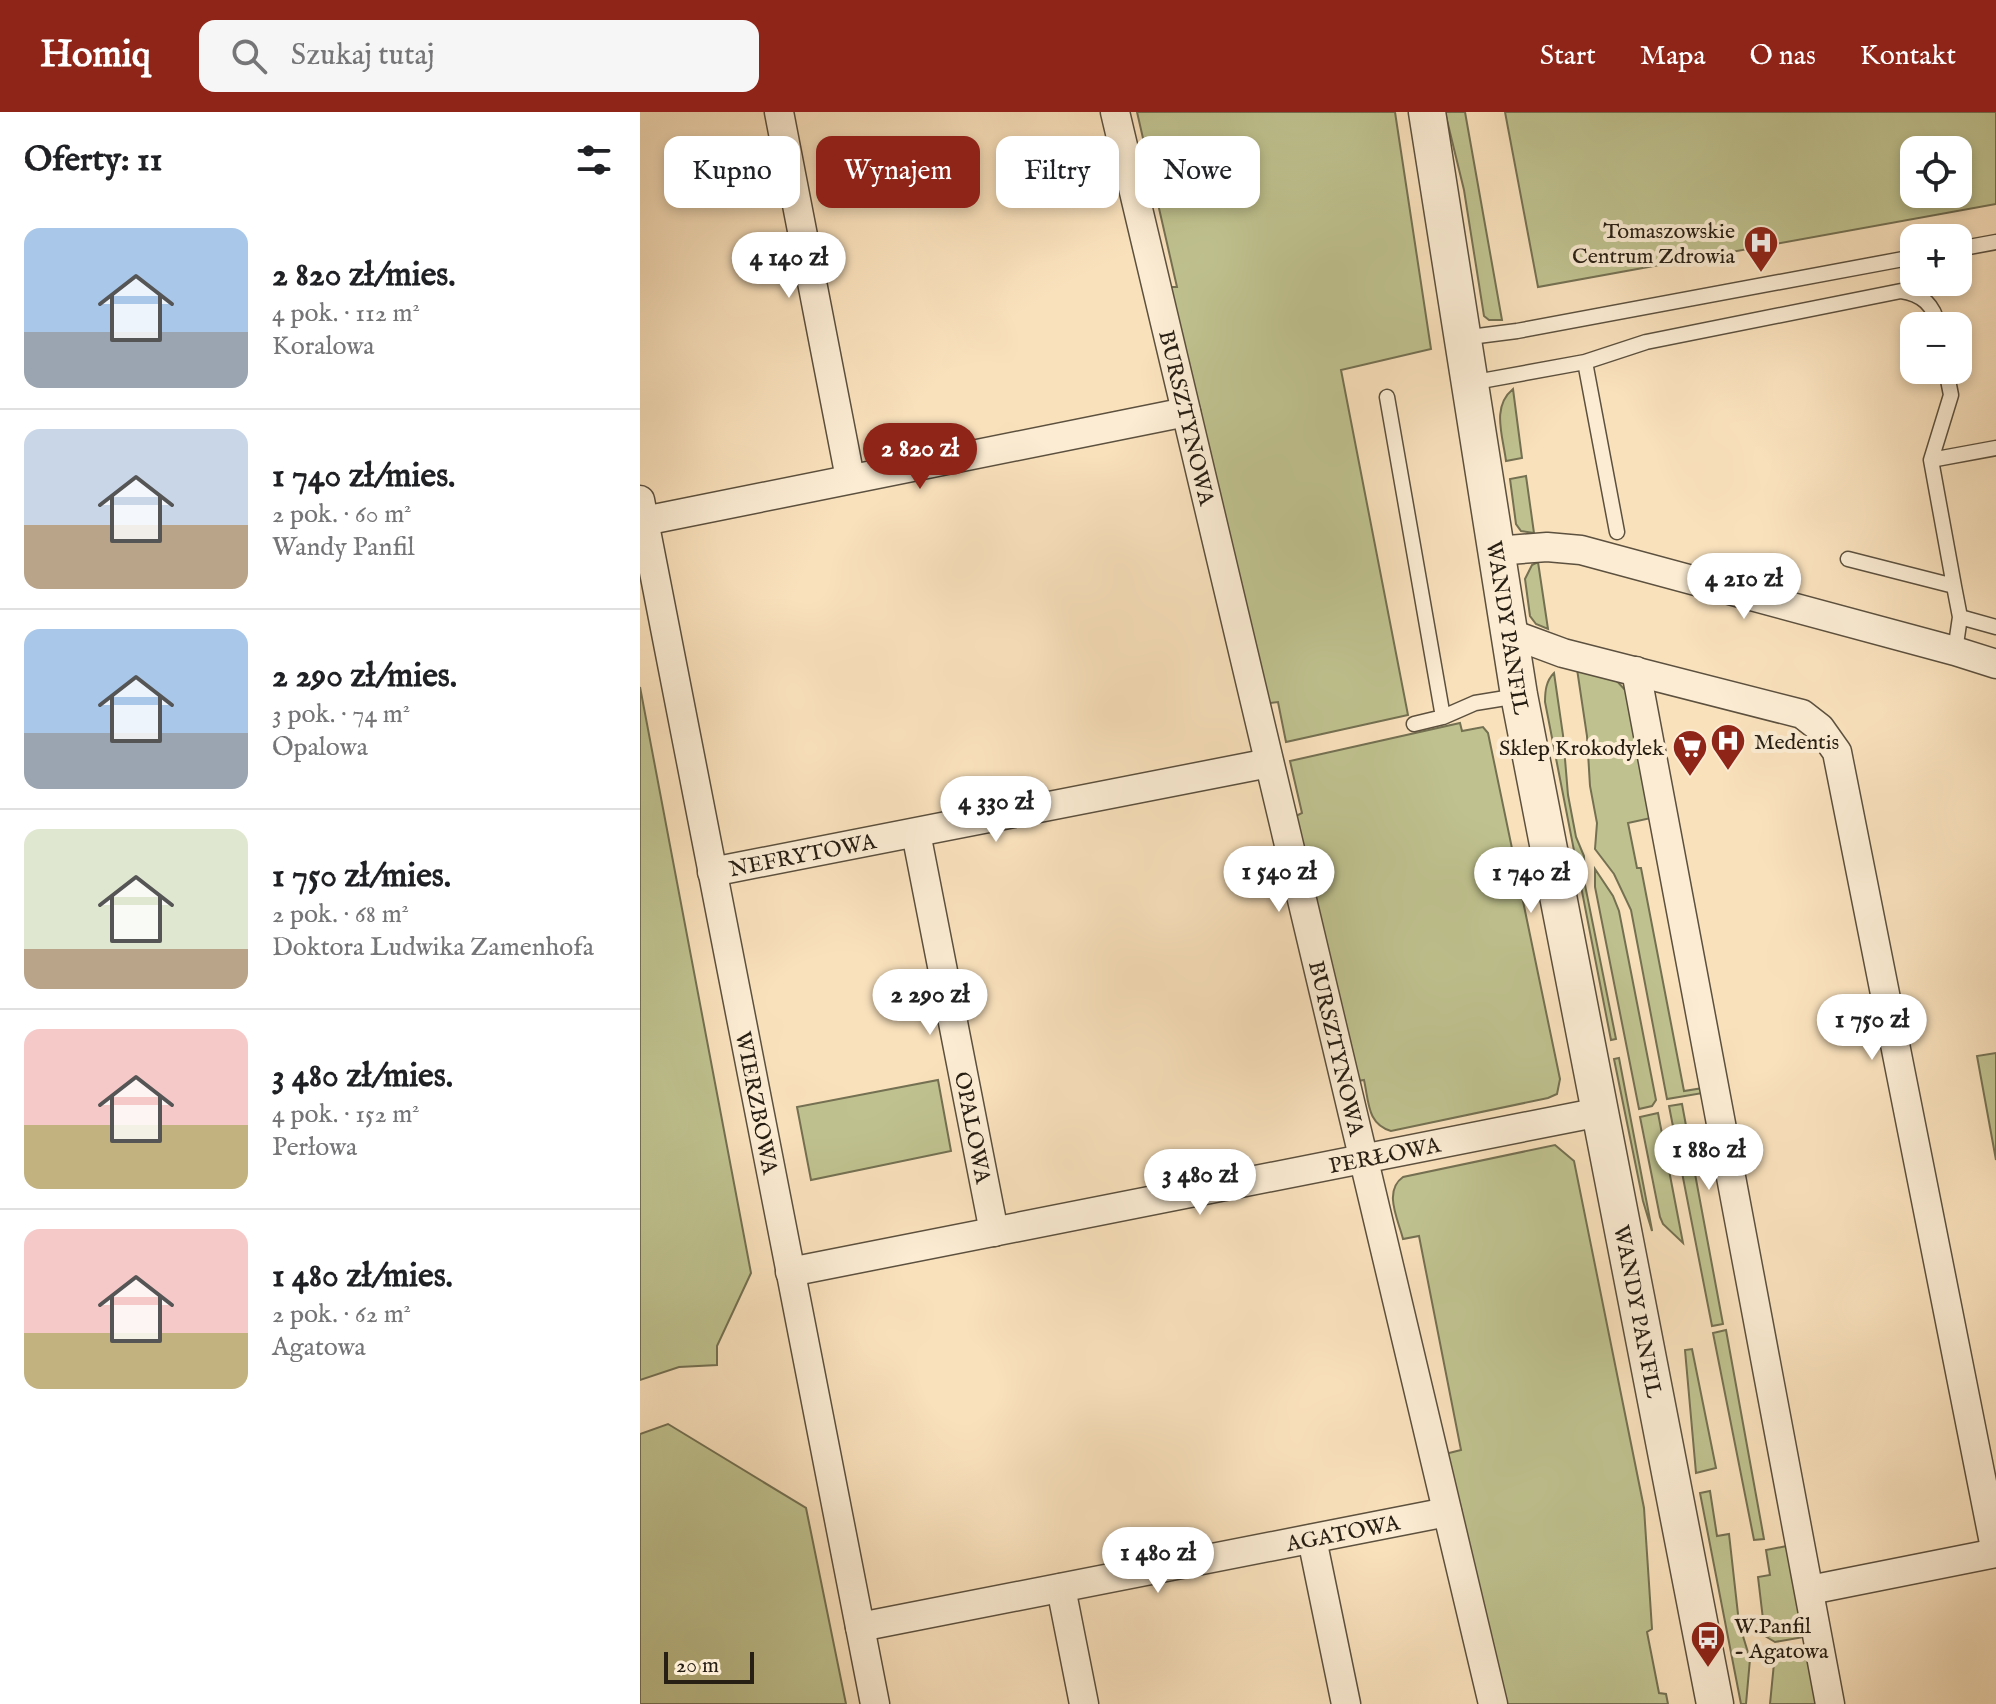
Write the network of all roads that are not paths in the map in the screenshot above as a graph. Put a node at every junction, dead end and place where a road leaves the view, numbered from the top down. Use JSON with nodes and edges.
{"nodes":[{"id":1,"x":779,"y":112,"type":"edge"},
{"id":2,"x":1115,"y":112,"type":"edge"},
{"id":3,"x":1427,"y":112,"type":"edge"},
{"id":4,"x":1996,"y":242,"type":"edge"},
{"id":5,"x":1972,"y":246,"type":"edge"},
{"id":6,"x":1900,"y":260,"type":"edge"},
{"id":7,"x":1934,"y":312,"type":"edge"},
{"id":8,"x":1462,"y":338,"type":"junction"},
{"id":9,"x":1585,"y":362,"type":"junction"},
{"id":10,"x":1469,"y":383,"type":"junction"},
{"id":11,"x":1949,"y":384,"type":"edge"},
{"id":12,"x":1387,"y":397,"type":"dead end"},
{"id":13,"x":1186,"y":412,"type":"junction"},
{"id":14,"x":1996,"y":448,"type":"edge"},
{"id":15,"x":1931,"y":460,"type":"junction"},
{"id":16,"x":850,"y":478,"type":"junction"},
{"id":17,"x":642,"y":510,"type":"edge"},
{"id":18,"x":1617,"y":532,"type":"dead end"},
{"id":19,"x":1495,"y":551,"type":"junction"},
{"id":20,"x":1848,"y":559,"type":"dead end"},
{"id":21,"x":1954,"y":586,"type":"junction"},
{"id":22,"x":1960,"y":617,"type":"junction"},
{"id":23,"x":1996,"y":627,"type":"edge"},
{"id":24,"x":1509,"y":633,"type":"junction"},
{"id":25,"x":1955,"y":651,"type":"junction"},
{"id":26,"x":1996,"y":664,"type":"edge"},
{"id":27,"x":1636,"y":671,"type":"junction"},
{"id":28,"x":1519,"y":695,"type":"junction"},
{"id":29,"x":1443,"y":717,"type":"junction"},
{"id":30,"x":1414,"y":724,"type":"dead end"},
{"id":31,"x":1269,"y":763,"type":"junction"},
{"id":32,"x":916,"y":833,"type":"junction"},
{"id":33,"x":712,"y":872,"type":"junction"},
{"id":34,"x":1600,"y":1112,"type":"junction"},
{"id":35,"x":1363,"y":1160,"type":"junction"},
{"id":36,"x":994,"y":1232,"type":"junction"},
{"id":37,"x":790,"y":1272,"type":"junction"},
{"id":38,"x":1447,"y":1512,"type":"junction"},
{"id":39,"x":1312,"y":1539,"type":"junction"},
{"id":40,"x":1996,"y":1553,"type":"edge"},
{"id":41,"x":1061,"y":1588,"type":"junction"},
{"id":42,"x":1810,"y":1590,"type":"junction"},
{"id":43,"x":860,"y":1627,"type":"junction"},
{"id":44,"x":875,"y":1704,"type":"edge"},
{"id":45,"x":1084,"y":1704,"type":"edge"},
{"id":46,"x":1346,"y":1704,"type":"edge"},
{"id":47,"x":1493,"y":1704,"type":"edge"},
{"id":48,"x":1715,"y":1704,"type":"edge"},
{"id":49,"x":1830,"y":1704,"type":"edge"}],
"edges":[{"from":1,"to":16,"type":"street"},
{"from":2,"to":13,"type":"street","name":"BURSZTYNOWA"},
{"from":3,"to":8,"type":"street","name":"WANDY PANFIL"},
{"from":4,"to":5,"type":"lane"},
{"from":6,"to":8,"type":"lane"},
{"from":7,"to":9,"type":"lane"},
{"from":8,"to":10,"type":"street","name":"WANDY PANFIL"},
{"from":9,"to":10,"type":"lane"},
{"from":9,"to":18,"type":"lane"},
{"from":10,"to":19,"type":"street","name":"WANDY PANFIL"},
{"from":11,"to":15,"type":"lane"},
{"from":12,"to":29,"type":"lane"},
{"from":13,"to":16,"type":"street"},
{"from":13,"to":31,"type":"street","name":"BURSZTYNOWA"},
{"from":14,"to":15,"type":"lane"},
{"from":15,"to":21,"type":"lane"},
{"from":16,"to":17,"type":"street"},
{"from":17,"to":33,"type":"street","name":"WIERZBOWA"},
{"from":19,"to":24,"type":"street","name":"WANDY PANFIL"},
{"from":19,"to":25,"type":"street"},
{"from":20,"to":21,"type":"lane"},
{"from":21,"to":22,"type":"lane"},
{"from":22,"to":23,"type":"lane"},
{"from":22,"to":25,"type":"lane"},
{"from":24,"to":27,"type":"street"},
{"from":24,"to":28,"type":"street","name":"WANDY PANFIL"},
{"from":25,"to":26,"type":"street"},
{"from":27,"to":40,"type":"street"},
{"from":27,"to":42,"type":"street"},
{"from":28,"to":29,"type":"lane"},
{"from":28,"to":34,"type":"street","name":"WANDY PANFIL"},
{"from":29,"to":30,"type":"lane"},
{"from":31,"to":32,"type":"street","name":"NEFRYTOWA"},
{"from":31,"to":35,"type":"street","name":"BURSZTYNOWA"},
{"from":32,"to":33,"type":"street","name":"NEFRYTOWA"},
{"from":32,"to":36,"type":"street","name":"OPALOWA"},
{"from":33,"to":37,"type":"street","name":"WIERZBOWA"},
{"from":34,"to":35,"type":"street","name":"PERŁOWA"},
{"from":34,"to":48,"type":"street","name":"WANDY PANFIL"},
{"from":35,"to":36,"type":"street","name":"PERŁOWA"},
{"from":35,"to":38,"type":"street","name":"BURSZTYNOWA"},
{"from":36,"to":37,"type":"street","name":"PERŁOWA"},
{"from":37,"to":43,"type":"street","name":"WIERZBOWA"},
{"from":38,"to":39,"type":"street","name":"AGATOWA"},
{"from":38,"to":47,"type":"street","name":"BURSZTYNOWA"},
{"from":39,"to":41,"type":"street","name":"AGATOWA"},
{"from":39,"to":46,"type":"street"},
{"from":40,"to":42,"type":"street"},
{"from":41,"to":43,"type":"street","name":"AGATOWA"},
{"from":41,"to":45,"type":"street"},
{"from":42,"to":49,"type":"street"},
{"from":43,"to":44,"type":"street","name":"WIERZBOWA"}]}
